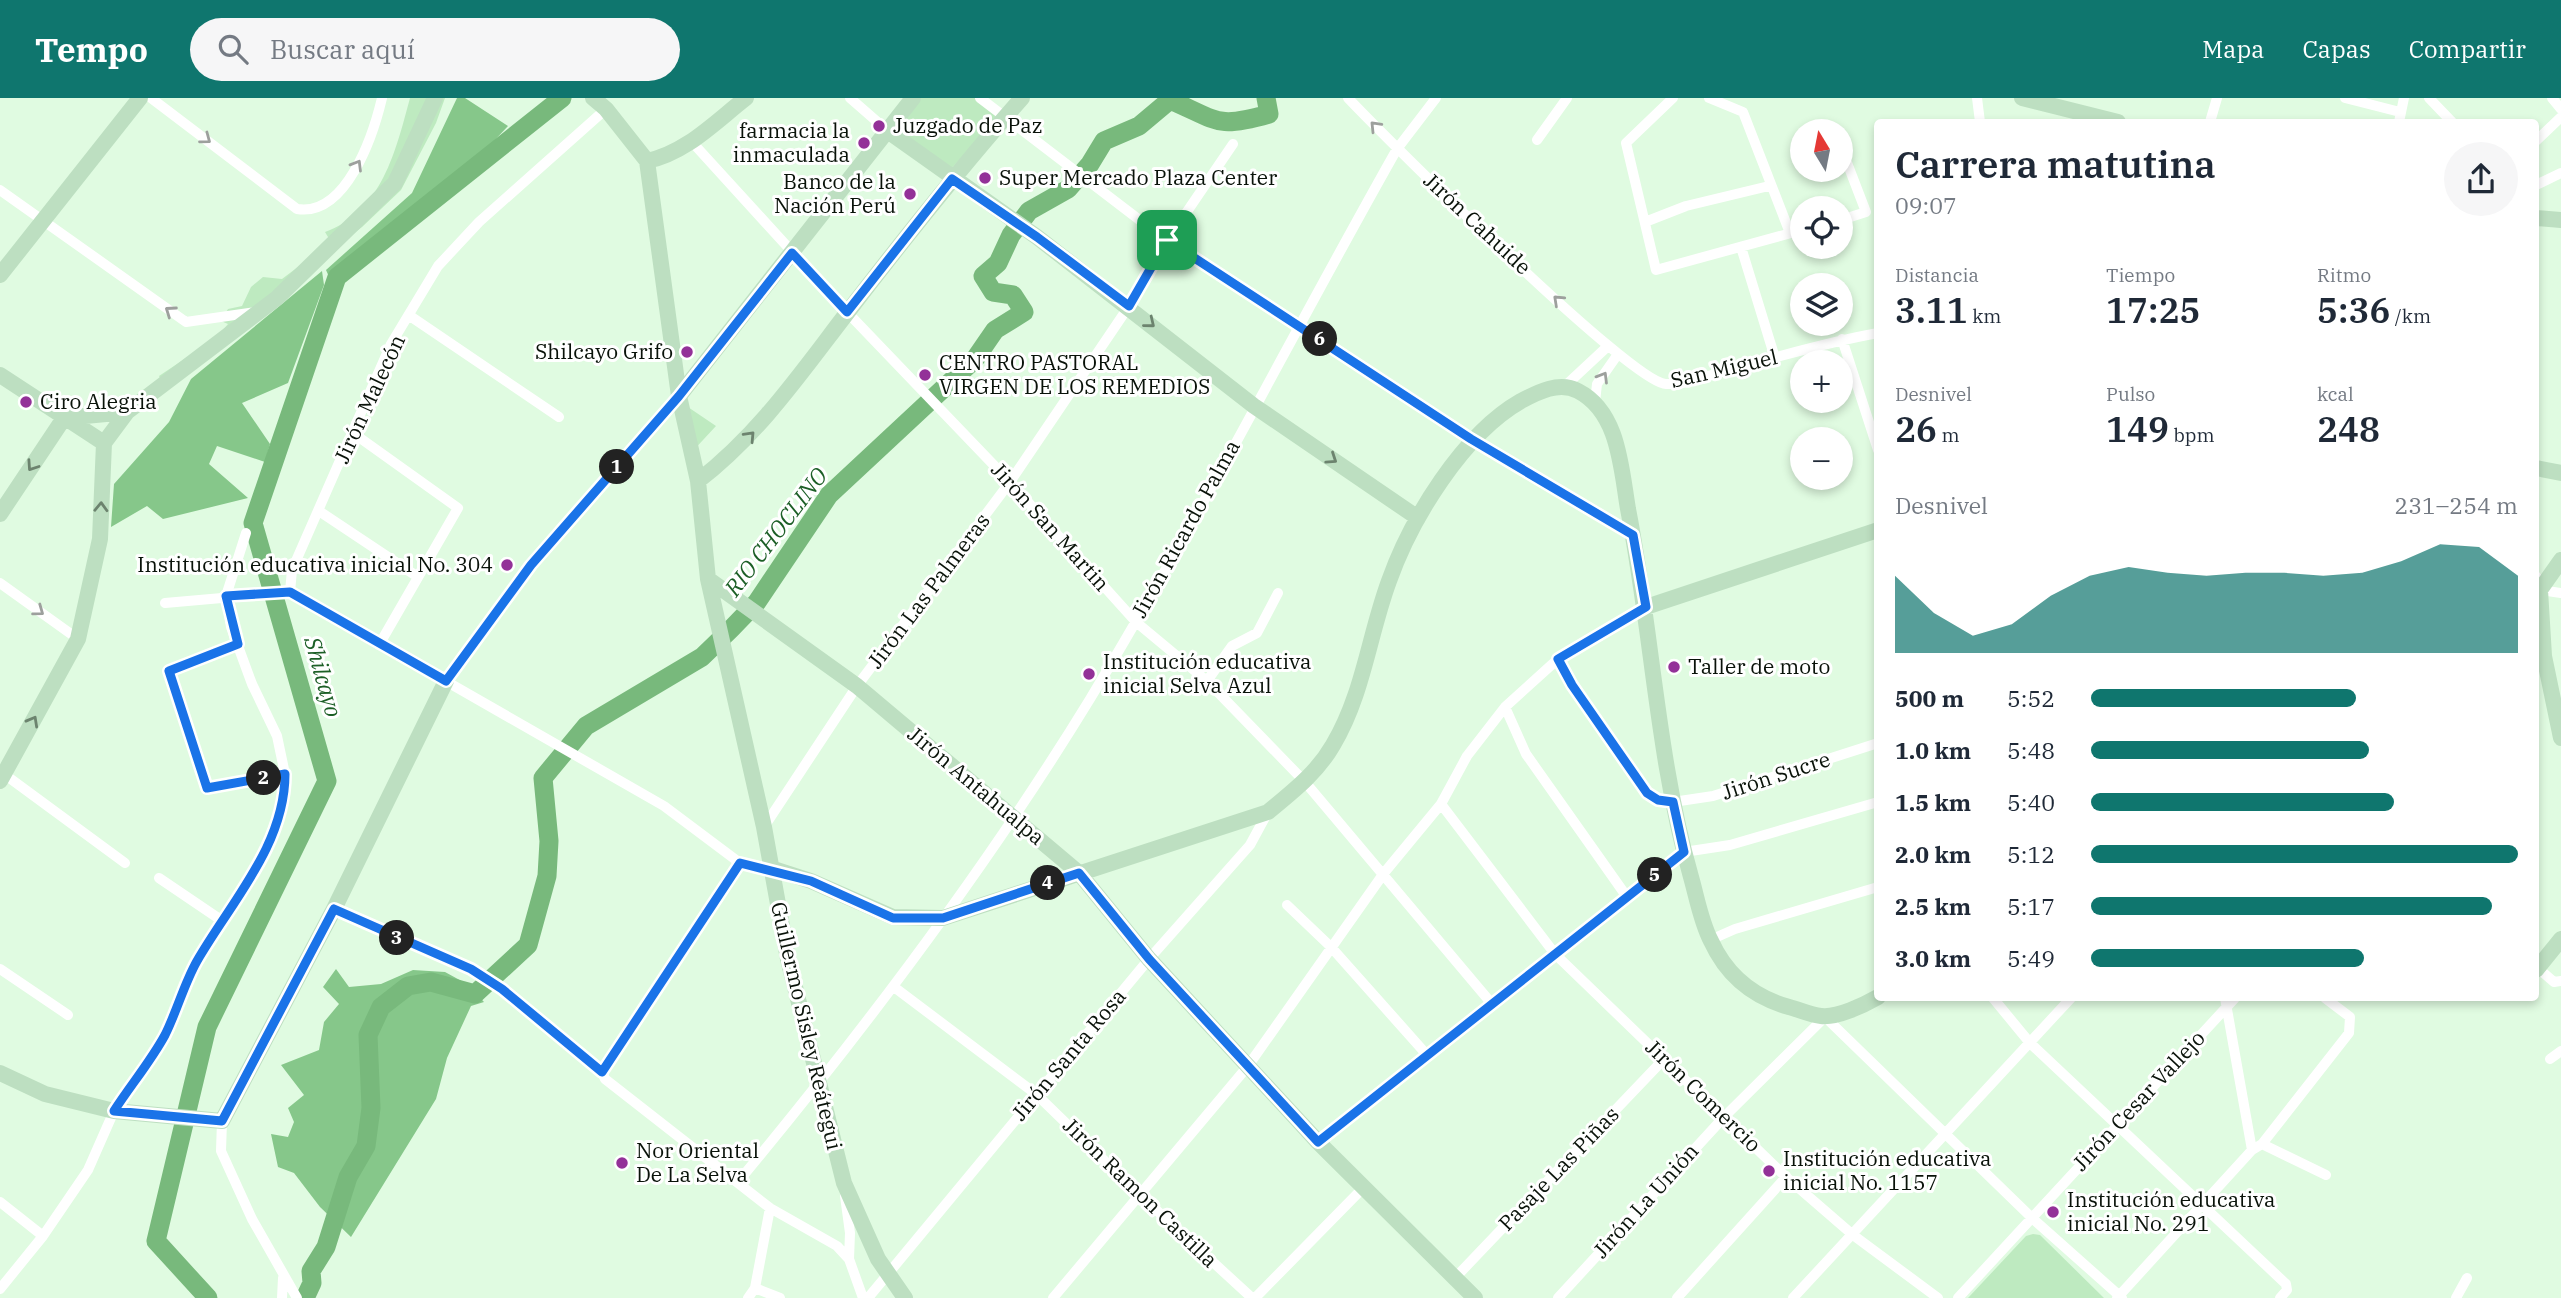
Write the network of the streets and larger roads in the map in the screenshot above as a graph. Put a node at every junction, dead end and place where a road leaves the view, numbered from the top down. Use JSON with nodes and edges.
{"nodes":[{"id":1,"x":141,"y":98,"type":"edge"},
{"id":2,"x":151,"y":98,"type":"edge"},
{"id":3,"x":382,"y":98,"type":"edge"},
{"id":4,"x":435,"y":98,"type":"edge"},
{"id":5,"x":593,"y":98,"type":"edge"},
{"id":6,"x":746,"y":98,"type":"edge"},
{"id":7,"x":850,"y":98,"type":"edge"},
{"id":8,"x":913,"y":98,"type":"edge"},
{"id":9,"x":980,"y":98,"type":"edge"},
{"id":10,"x":1022,"y":98,"type":"edge"},
{"id":11,"x":1348,"y":98,"type":"edge"},
{"id":12,"x":1436,"y":98,"type":"edge"},
{"id":13,"x":1567,"y":98,"type":"edge"},
{"id":14,"x":1673,"y":98,"type":"edge"},
{"id":15,"x":1709,"y":98,"type":"edge"},
{"id":16,"x":1977,"y":98,"type":"edge"},
{"id":17,"x":2022,"y":98,"type":"edge"},
{"id":18,"x":2217,"y":98,"type":"edge"},
{"id":19,"x":2346,"y":98,"type":"edge"},
{"id":20,"x":2404,"y":98,"type":"edge"},
{"id":21,"x":2429,"y":98,"type":"edge"},
{"id":22,"x":2552,"y":98,"type":"edge"},
{"id":23,"x":2561,"y":108,"type":"edge"},
{"id":24,"x":606,"y":109,"type":"junction"},
{"id":25,"x":2399,"y":117,"type":"edge"},
{"id":26,"x":2561,"y":117,"type":"edge"},
{"id":27,"x":1004,"y":118,"type":"junction"},
{"id":28,"x":1979,"y":119,"type":"edge"},
{"id":29,"x":2106,"y":119,"type":"edge"},
{"id":30,"x":2211,"y":119,"type":"edge"},
{"id":31,"x":2449,"y":119,"type":"edge"},
{"id":32,"x":888,"y":132,"type":"junction"},
{"id":33,"x":2539,"y":138,"type":"edge"},
{"id":34,"x":1537,"y":140,"type":"dead end"},
{"id":35,"x":692,"y":142,"type":"junction"},
{"id":36,"x":1233,"y":144,"type":"dead end"},
{"id":37,"x":1396,"y":149,"type":"junction"},
{"id":38,"x":647,"y":161,"type":"junction"},
{"id":39,"x":2561,"y":173,"type":"edge"},
{"id":40,"x":1853,"y":178,"type":"edge"},
{"id":41,"x":952,"y":179,"type":"junction"},
{"id":42,"x":2539,"y":184,"type":"edge"},
{"id":43,"x":1769,"y":186,"type":"junction"},
{"id":44,"x":0,"y":190,"type":"edge"},
{"id":45,"x":1853,"y":216,"type":"edge"},
{"id":46,"x":2539,"y":218,"type":"edge"},
{"id":47,"x":42,"y":220,"type":"junction"},
{"id":48,"x":2561,"y":220,"type":"edge"},
{"id":49,"x":1645,"y":222,"type":"junction"},
{"id":50,"x":1790,"y":233,"type":"joint"},
{"id":51,"x":1167,"y":240,"type":"junction"},
{"id":52,"x":1741,"y":247,"type":"junction"},
{"id":53,"x":792,"y":253,"type":"junction"},
{"id":54,"x":0,"y":275,"type":"edge"},
{"id":55,"x":1129,"y":306,"type":"junction"},
{"id":56,"x":258,"y":311,"type":"junction"},
{"id":57,"x":847,"y":312,"type":"junction"},
{"id":58,"x":410,"y":316,"type":"junction"},
{"id":59,"x":1298,"y":324,"type":"junction"},
{"id":60,"x":1874,"y":334,"type":"edge"},
{"id":61,"x":1842,"y":339,"type":"junction"},
{"id":62,"x":1608,"y":346,"type":"junction"},
{"id":63,"x":1618,"y":354,"type":"junction"},
{"id":64,"x":1775,"y":358,"type":"junction"},
{"id":65,"x":0,"y":375,"type":"edge"},
{"id":66,"x":1564,"y":387,"type":"junction"},
{"id":67,"x":679,"y":396,"type":"junction"},
{"id":68,"x":1595,"y":402,"type":"junction"},
{"id":69,"x":1254,"y":406,"type":"junction"},
{"id":70,"x":127,"y":412,"type":"junction"},
{"id":71,"x":559,"y":417,"type":"dead end"},
{"id":72,"x":64,"y":418,"type":"junction"},
{"id":73,"x":353,"y":433,"type":"junction"},
{"id":74,"x":1874,"y":438,"type":"edge"},
{"id":75,"x":1471,"y":439,"type":"junction"},
{"id":76,"x":104,"y":443,"type":"junction"},
{"id":77,"x":2539,"y":469,"type":"edge"},
{"id":78,"x":2561,"y":473,"type":"edge"},
{"id":79,"x":698,"y":481,"type":"junction"},
{"id":80,"x":1010,"y":482,"type":"junction"},
{"id":81,"x":319,"y":511,"type":"junction"},
{"id":82,"x":0,"y":514,"type":"edge"},
{"id":83,"x":1418,"y":519,"type":"junction"},
{"id":84,"x":1874,"y":531,"type":"edge"},
{"id":85,"x":246,"y":533,"type":"dead end"},
{"id":86,"x":1633,"y":535,"type":"junction"},
{"id":87,"x":2561,"y":560,"type":"edge"},
{"id":88,"x":418,"y":578,"type":"junction"},
{"id":89,"x":708,"y":579,"type":"junction"},
{"id":90,"x":2539,"y":582,"type":"edge"},
{"id":91,"x":0,"y":583,"type":"edge"},
{"id":92,"x":2539,"y":583,"type":"edge"},
{"id":93,"x":290,"y":592,"type":"junction"},
{"id":94,"x":1278,"y":593,"type":"dead end"},
{"id":95,"x":2561,"y":593,"type":"edge"},
{"id":96,"x":230,"y":596,"type":"junction"},
{"id":97,"x":165,"y":603,"type":"dead end"},
{"id":98,"x":1646,"y":607,"type":"junction"},
{"id":99,"x":2539,"y":620,"type":"edge"},
{"id":100,"x":1136,"y":621,"type":"junction"},
{"id":101,"x":78,"y":639,"type":"junction"},
{"id":102,"x":238,"y":644,"type":"junction"},
{"id":103,"x":379,"y":645,"type":"junction"},
{"id":104,"x":2540,"y":656,"type":"edge"},
{"id":105,"x":1558,"y":659,"type":"junction"},
{"id":106,"x":446,"y":681,"type":"junction"},
{"id":107,"x":1207,"y":681,"type":"junction"},
{"id":108,"x":857,"y":686,"type":"junction"},
{"id":109,"x":1505,"y":707,"type":"junction"},
{"id":110,"x":2561,"y":738,"type":"edge"},
{"id":111,"x":1874,"y":744,"type":"edge"},
{"id":112,"x":285,"y":774,"type":"junction"},
{"id":113,"x":1,"y":775,"type":"edge"},
{"id":114,"x":1305,"y":782,"type":"junction"},
{"id":115,"x":1673,"y":802,"type":"junction"},
{"id":116,"x":1874,"y":803,"type":"edge"},
{"id":117,"x":1441,"y":804,"type":"junction"},
{"id":118,"x":1268,"y":812,"type":"junction"},
{"id":119,"x":1014,"y":817,"type":"junction"},
{"id":120,"x":764,"y":827,"type":"junction"},
{"id":121,"x":1684,"y":852,"type":"junction"},
{"id":122,"x":124,"y":863,"type":"dead end"},
{"id":123,"x":740,"y":863,"type":"junction"},
{"id":124,"x":771,"y":868,"type":"junction"},
{"id":125,"x":1079,"y":873,"type":"junction"},
{"id":126,"x":1384,"y":873,"type":"junction"},
{"id":127,"x":159,"y":878,"type":"dead end"},
{"id":128,"x":1874,"y":888,"type":"edge"},
{"id":129,"x":1627,"y":897,"type":"junction"},
{"id":130,"x":1287,"y":905,"type":"dead end"},
{"id":131,"x":334,"y":909,"type":"junction"},
{"id":132,"x":943,"y":918,"type":"junction"},
{"id":133,"x":220,"y":920,"type":"junction"},
{"id":134,"x":2561,"y":939,"type":"edge"},
{"id":135,"x":1710,"y":940,"type":"junction"},
{"id":136,"x":1331,"y":947,"type":"junction"},
{"id":137,"x":1555,"y":954,"type":"junction"},
{"id":138,"x":1149,"y":959,"type":"junction"},
{"id":139,"x":2539,"y":966,"type":"edge"},
{"id":140,"x":0,"y":969,"type":"edge"},
{"id":141,"x":2539,"y":970,"type":"edge"},
{"id":142,"x":2559,"y":985,"type":"edge"},
{"id":143,"x":894,"y":988,"type":"junction"},
{"id":144,"x":1874,"y":999,"type":"edge"},
{"id":145,"x":1996,"y":1001,"type":"edge"},
{"id":146,"x":2068,"y":1001,"type":"edge"},
{"id":147,"x":2329,"y":1001,"type":"edge"},
{"id":148,"x":2225,"y":1002,"type":"edge"},
{"id":149,"x":1492,"y":1004,"type":"junction"},
{"id":150,"x":68,"y":1015,"type":"dead end"},
{"id":151,"x":1825,"y":1017,"type":"junction"},
{"id":152,"x":2030,"y":1042,"type":"junction"},
{"id":153,"x":2561,"y":1051,"type":"edge"},
{"id":154,"x":1427,"y":1055,"type":"junction"},
{"id":155,"x":1664,"y":1059,"type":"junction"},
{"id":156,"x":2550,"y":1059,"type":"dead end"},
{"id":157,"x":1248,"y":1066,"type":"junction"},
{"id":158,"x":602,"y":1072,"type":"junction"},
{"id":159,"x":0,"y":1073,"type":"edge"},
{"id":160,"x":819,"y":1085,"type":"junction"},
{"id":161,"x":1036,"y":1094,"type":"junction"},
{"id":162,"x":118,"y":1111,"type":"junction"},
{"id":163,"x":1724,"y":1117,"type":"junction"},
{"id":164,"x":218,"y":1121,"type":"junction"},
{"id":165,"x":2119,"y":1123,"type":"junction"},
{"id":166,"x":1946,"y":1135,"type":"junction"},
{"id":167,"x":1318,"y":1142,"type":"junction"},
{"id":168,"x":2257,"y":1147,"type":"junction"},
{"id":169,"x":2326,"y":1175,"type":"dead end"},
{"id":170,"x":1786,"y":1177,"type":"junction"},
{"id":171,"x":738,"y":1182,"type":"junction"},
{"id":172,"x":844,"y":1183,"type":"junction"},
{"id":173,"x":1363,"y":1188,"type":"junction"},
{"id":174,"x":1140,"y":1195,"type":"junction"},
{"id":175,"x":0,"y":1202,"type":"edge"},
{"id":176,"x":2203,"y":1205,"type":"junction"},
{"id":177,"x":770,"y":1208,"type":"junction"},
{"id":178,"x":2032,"y":1218,"type":"junction"},
{"id":179,"x":1853,"y":1235,"type":"junction"},
{"id":180,"x":43,"y":1236,"type":"junction"},
{"id":181,"x":849,"y":1259,"type":"junction"},
{"id":182,"x":888,"y":1277,"type":"junction"},
{"id":183,"x":283,"y":1278,"type":"junction"},
{"id":184,"x":2467,"y":1278,"type":"dead end"},
{"id":185,"x":1454,"y":1279,"type":"junction"},
{"id":186,"x":755,"y":1288,"type":"junction"},
{"id":187,"x":0,"y":1289,"type":"edge"},
{"id":188,"x":2283,"y":1294,"type":"edge"},
{"id":189,"x":2120,"y":1297,"type":"edge"},
{"id":190,"x":282,"y":1298,"type":"edge"},
{"id":191,"x":297,"y":1298,"type":"edge"},
{"id":192,"x":748,"y":1298,"type":"edge"},
{"id":193,"x":780,"y":1298,"type":"edge"},
{"id":194,"x":863,"y":1298,"type":"edge"},
{"id":195,"x":868,"y":1298,"type":"edge"},
{"id":196,"x":905,"y":1298,"type":"edge"},
{"id":197,"x":1053,"y":1298,"type":"edge"},
{"id":198,"x":1253,"y":1298,"type":"edge"},
{"id":199,"x":1475,"y":1298,"type":"edge"},
{"id":200,"x":1558,"y":1298,"type":"edge"},
{"id":201,"x":1677,"y":1298,"type":"edge"},
{"id":202,"x":1793,"y":1298,"type":"edge"},
{"id":203,"x":1938,"y":1298,"type":"edge"},
{"id":204,"x":1958,"y":1298,"type":"edge"},
{"id":205,"x":2456,"y":1298,"type":"edge"}],
"edges":[{"from":1,"to":47,"type":"street"},
{"from":2,"to":3,"type":"street","one_way":true},
{"from":4,"to":56,"type":"street"},
{"from":5,"to":24,"type":"street"},
{"from":6,"to":35,"type":"street"},
{"from":7,"to":32,"type":"street"},
{"from":8,"to":32,"type":"street"},
{"from":9,"to":27,"type":"street"},
{"from":10,"to":27,"type":"street"},
{"from":37,"to":11,"type":"street","name":"Jirón Cahuide","one_way":true},
{"from":12,"to":37,"type":"street","name":"Jirón Ricardo Palma"},
{"from":13,"to":34,"type":"street"},
{"from":14,"to":49,"type":"street"},
{"from":15,"to":43,"type":"street"},
{"from":16,"to":28,"type":"street"},
{"from":17,"to":29,"type":"street"},
{"from":18,"to":30,"type":"street"},
{"from":19,"to":25,"type":"street"},
{"from":20,"to":25,"type":"street"},
{"from":21,"to":31,"type":"street"},
{"from":22,"to":23,"type":"street"},
{"from":24,"to":38,"type":"street"},
{"from":24,"to":58,"type":"street","name":"Jirón Malecón"},
{"from":26,"to":33,"type":"street"},
{"from":27,"to":41,"type":"street"},
{"from":27,"to":51,"type":"street"},
{"from":32,"to":41,"type":"street"},
{"from":32,"to":53,"type":"street"},
{"from":35,"to":38,"type":"street"},
{"from":35,"to":53,"type":"street","name":"Jirón San Martin"},
{"from":36,"to":51,"type":"street","name":"Jirón Las Palmeras"},
{"from":37,"to":59,"type":"street","name":"Jirón Ricardo Palma"},
{"from":62,"to":37,"type":"street","name":"Jirón Cahuide","one_way":true},
{"from":38,"to":67,"type":"street","name":"Guillermo Sisley Reátegui"},
{"from":39,"to":42,"type":"street"},
{"from":40,"to":45,"type":"street"},
{"from":41,"to":55,"type":"street"},
{"from":41,"to":57,"type":"street"},
{"from":43,"to":49,"type":"street"},
{"from":43,"to":50,"type":"street"},
{"from":44,"to":47,"type":"street"},
{"from":46,"to":48,"type":"street"},
{"from":47,"to":54,"type":"street"},
{"from":56,"to":47,"type":"street","one_way":true},
{"from":49,"to":52,"type":"street"},
{"from":50,"to":52,"type":"street"},
{"from":51,"to":55,"type":"street","name":"Jirón Las Palmeras"},
{"from":51,"to":59,"type":"street"},
{"from":52,"to":64,"type":"street"},
{"from":53,"to":57,"type":"street","name":"Jirón San Martin"},
{"from":53,"to":67,"type":"street"},
{"from":55,"to":69,"type":"street","one_way":true},
{"from":55,"to":80,"type":"street","name":"Jirón Las Palmeras"},
{"from":56,"to":70,"type":"street"},
{"from":79,"to":57,"type":"street","one_way":true},
{"from":57,"to":80,"type":"street","name":"Jirón San Martin"},
{"from":58,"to":71,"type":"street"},
{"from":58,"to":73,"type":"street","name":"Jirón Malecón"},
{"from":59,"to":69,"type":"street","name":"Jirón Ricardo Palma"},
{"from":59,"to":75,"type":"street"},
{"from":60,"to":61,"type":"street","name":"San Miguel"},
{"from":61,"to":64,"type":"street","name":"San Miguel"},
{"from":61,"to":74,"type":"street"},
{"from":62,"to":63,"type":"street","name":"San Miguel"},
{"from":62,"to":66,"type":"street"},
{"from":63,"to":64,"type":"street","name":"San Miguel"},
{"from":68,"to":63,"type":"street","one_way":true},
{"from":65,"to":72,"type":"street"},
{"from":66,"to":68,"type":"street"},
{"from":66,"to":75,"type":"street"},
{"from":67,"to":79,"type":"street","name":"Guillermo Sisley Reátegui"},
{"from":67,"to":106,"type":"street"},
{"from":68,"to":86,"type":"street"},
{"from":69,"to":83,"type":"street","one_way":true},
{"from":69,"to":100,"type":"street","name":"Jirón Ricardo Palma"},
{"from":70,"to":72,"type":"street"},
{"from":70,"to":76,"type":"street"},
{"from":72,"to":76,"type":"street"},
{"from":72,"to":82,"type":"street","one_way":true},
{"from":73,"to":81,"type":"street","name":"Jirón Malecón"},
{"from":73,"to":88,"type":"street"},
{"from":75,"to":83,"type":"street"},
{"from":75,"to":86,"type":"street"},
{"from":101,"to":76,"type":"street","one_way":true},
{"from":77,"to":78,"type":"street"},
{"from":79,"to":89,"type":"street","name":"Guillermo Sisley Reátegui"},
{"from":80,"to":100,"type":"street","name":"Jirón San Martin"},
{"from":80,"to":108,"type":"street","name":"Jirón Las Palmeras"},
{"from":81,"to":88,"type":"street"},
{"from":81,"to":93,"type":"street","name":"Jirón Malecón"},
{"from":83,"to":114,"type":"street"},
{"from":84,"to":98,"type":"street"},
{"from":85,"to":96,"type":"street"},
{"from":86,"to":98,"type":"street"},
{"from":87,"to":90,"type":"street"},
{"from":88,"to":103,"type":"street"},
{"from":89,"to":108,"type":"street","name":"Jirón Antahualpa"},
{"from":89,"to":120,"type":"street","name":"Guillermo Sisley Reátegui"},
{"from":91,"to":101,"type":"street","one_way":true},
{"from":92,"to":95,"type":"street"},
{"from":93,"to":96,"type":"street"},
{"from":93,"to":103,"type":"street"},
{"from":94,"to":107,"type":"street"},
{"from":96,"to":97,"type":"street"},
{"from":96,"to":102,"type":"street"},
{"from":98,"to":105,"type":"street"},
{"from":98,"to":115,"type":"street"},
{"from":99,"to":104,"type":"street"},
{"from":100,"to":107,"type":"street","name":"Jirón San Martin"},
{"from":100,"to":119,"type":"street","name":"Jirón Ricardo Palma"},
{"from":113,"to":101,"type":"street","one_way":true},
{"from":102,"to":112,"type":"street"},
{"from":102,"to":112,"type":"street"},
{"from":103,"to":106,"type":"street"},
{"from":104,"to":110,"type":"street"},
{"from":105,"to":109,"type":"street"},
{"from":105,"to":115,"type":"street"},
{"from":106,"to":123,"type":"street"},
{"from":106,"to":131,"type":"street"},
{"from":107,"to":114,"type":"street","name":"Jirón San Martin"},
{"from":108,"to":119,"type":"street","name":"Jirón Antahualpa"},
{"from":108,"to":120,"type":"street","name":"Jirón Las Palmeras"},
{"from":109,"to":117,"type":"street"},
{"from":109,"to":129,"type":"street"},
{"from":111,"to":115,"type":"street","name":"Jirón Sucre"},
{"from":112,"to":133,"type":"street"},
{"from":113,"to":122,"type":"street"},
{"from":114,"to":118,"type":"street"},
{"from":114,"to":126,"type":"street","name":"Jirón San Martin"},
{"from":115,"to":121,"type":"street"},
{"from":116,"to":121,"type":"street"},
{"from":117,"to":126,"type":"street"},
{"from":117,"to":137,"type":"street","name":"Jirón Comercio"},
{"from":118,"to":125,"type":"street"},
{"from":118,"to":138,"type":"street","name":"Jirón Santa Rosa"},
{"from":119,"to":125,"type":"street","name":"Jirón Antahualpa"},
{"from":119,"to":132,"type":"street","name":"Jirón Ricardo Palma"},
{"from":120,"to":124,"type":"street","name":"Guillermo Sisley Reátegui"},
{"from":121,"to":129,"type":"street"},
{"from":121,"to":135,"type":"street"},
{"from":123,"to":124,"type":"street"},
{"from":123,"to":158,"type":"street"},
{"from":124,"to":132,"type":"street"},
{"from":124,"to":160,"type":"street","name":"Guillermo Sisley Reátegui"},
{"from":125,"to":132,"type":"street"},
{"from":125,"to":138,"type":"street","name":"Jirón Antahualpa"},
{"from":126,"to":136,"type":"street"},
{"from":126,"to":149,"type":"street","name":"Jirón San Martin"},
{"from":127,"to":133,"type":"street"},
{"from":128,"to":135,"type":"street"},
{"from":129,"to":137,"type":"street"},
{"from":130,"to":136,"type":"street"},
{"from":131,"to":158,"type":"street"},
{"from":131,"to":164,"type":"street"},
{"from":132,"to":143,"type":"street","name":"Jirón Ricardo Palma"},
{"from":133,"to":162,"type":"street"},
{"from":134,"to":139,"type":"street"},
{"from":135,"to":151,"type":"street"},
{"from":136,"to":154,"type":"street"},
{"from":136,"to":157,"type":"street"},
{"from":137,"to":149,"type":"street"},
{"from":137,"to":155,"type":"street","name":"Jirón Comercio"},
{"from":138,"to":157,"type":"street","name":"Jirón Antahualpa"},
{"from":138,"to":161,"type":"street","name":"Jirón Santa Rosa"},
{"from":140,"to":150,"type":"street"},
{"from":141,"to":142,"type":"street"},
{"from":143,"to":160,"type":"street","name":"Jirón Ricardo Palma"},
{"from":143,"to":161,"type":"street","name":"Jirón Ramon Castilla"},
{"from":144,"to":151,"type":"street"},
{"from":145,"to":152,"type":"street"},
{"from":146,"to":152,"type":"street"},
{"from":147,"to":168,"type":"street"},
{"from":148,"to":165,"type":"street","name":"Jirón Cesar Vallejo"},
{"from":148,"to":168,"type":"street"},
{"from":149,"to":154,"type":"street"},
{"from":151,"to":163,"type":"street","name":"Jirón La Unión"},
{"from":151,"to":166,"type":"street"},
{"from":152,"to":165,"type":"street"},
{"from":152,"to":166,"type":"street"},
{"from":153,"to":156,"type":"street"},
{"from":154,"to":167,"type":"street"},
{"from":155,"to":163,"type":"street","name":"Jirón Comercio"},
{"from":155,"to":185,"type":"street","name":"Pasaje Las Piñas"},
{"from":157,"to":167,"type":"street","name":"Jirón Antahualpa"},
{"from":157,"to":174,"type":"street"},
{"from":158,"to":171,"type":"street"},
{"from":159,"to":162,"type":"street"},
{"from":160,"to":171,"type":"street","name":"Jirón Ricardo Palma"},
{"from":160,"to":172,"type":"street","name":"Guillermo Sisley Reátegui"},
{"from":161,"to":174,"type":"street","name":"Jirón Ramon Castilla"},
{"from":161,"to":182,"type":"street","name":"Jirón Santa Rosa"},
{"from":162,"to":164,"type":"street"},
{"from":162,"to":180,"type":"street"},
{"from":163,"to":170,"type":"street","name":"Jirón Comercio"},
{"from":163,"to":200,"type":"street","name":"Jirón La Unión"},
{"from":164,"to":183,"type":"street"},
{"from":165,"to":176,"type":"street"},
{"from":165,"to":178,"type":"street","name":"Jirón Cesar Vallejo"},
{"from":166,"to":178,"type":"street"},
{"from":166,"to":179,"type":"street"},
{"from":167,"to":173,"type":"street","name":"Jirón Antahualpa"},
{"from":168,"to":169,"type":"street"},
{"from":168,"to":176,"type":"street"},
{"from":170,"to":179,"type":"street","name":"Jirón Comercio"},
{"from":170,"to":201,"type":"street"},
{"from":171,"to":177,"type":"street"},
{"from":172,"to":181,"type":"street"},
{"from":172,"to":182,"type":"street","name":"Guillermo Sisley Reátegui"},
{"from":173,"to":185,"type":"street","name":"Jirón Antahualpa"},
{"from":173,"to":198,"type":"street"},
{"from":174,"to":197,"type":"street"},
{"from":174,"to":198,"type":"street","name":"Jirón Ramon Castilla"},
{"from":175,"to":180,"type":"street"},
{"from":176,"to":188,"type":"street"},
{"from":176,"to":189,"type":"street"},
{"from":177,"to":181,"type":"street"},
{"from":177,"to":186,"type":"street"},
{"from":178,"to":189,"type":"street"},
{"from":178,"to":204,"type":"street","name":"Jirón Cesar Vallejo"},
{"from":179,"to":202,"type":"street"},
{"from":179,"to":203,"type":"street","name":"Jirón Comercio"},
{"from":180,"to":187,"type":"street"},
{"from":181,"to":194,"type":"street"},
{"from":182,"to":195,"type":"street","name":"Jirón Santa Rosa"},
{"from":182,"to":196,"type":"street","name":"Guillermo Sisley Reátegui"},
{"from":183,"to":190,"type":"street"},
{"from":183,"to":191,"type":"street"},
{"from":184,"to":205,"type":"street"},
{"from":185,"to":199,"type":"street","name":"Jirón Antahualpa"},
{"from":186,"to":192,"type":"street"},
{"from":186,"to":193,"type":"street"}]}
